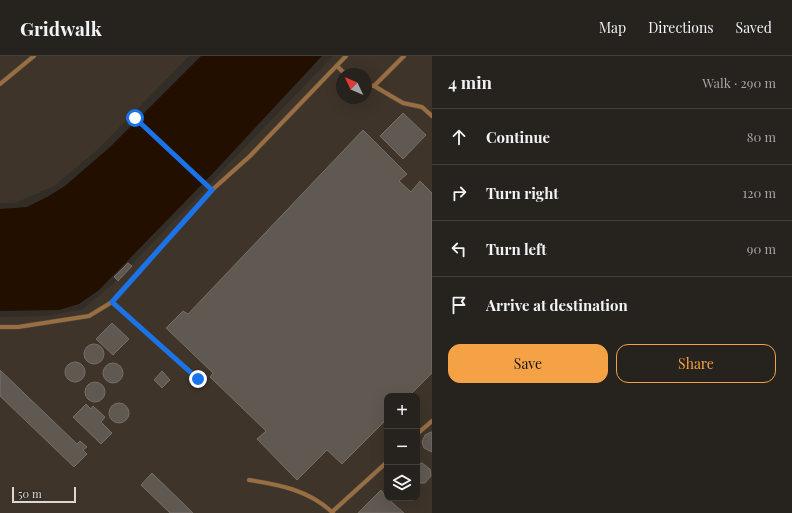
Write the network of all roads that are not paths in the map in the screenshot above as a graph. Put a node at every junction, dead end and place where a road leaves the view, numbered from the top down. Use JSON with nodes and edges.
{"nodes":[{"id":1,"x":34,"y":56,"type":"edge"},
{"id":2,"x":346,"y":56,"type":"edge"},
{"id":3,"x":404,"y":56,"type":"edge"},
{"id":4,"x":337,"y":66,"type":"junction"},
{"id":5,"x":339,"y":68,"type":"edge"},
{"id":6,"x":0,"y":84,"type":"edge"},
{"id":7,"x":374,"y":86,"type":"joint"},
{"id":8,"x":432,"y":116,"type":"edge"},
{"id":9,"x":112,"y":302,"type":"junction"},
{"id":10,"x":0,"y":327,"type":"edge"},
{"id":11,"x":198,"y":379,"type":"dead end"},
{"id":12,"x":432,"y":421,"type":"edge"},
{"id":13,"x":420,"y":431,"type":"edge"},
{"id":14,"x":384,"y":465,"type":"edge"},
{"id":15,"x":249,"y":480,"type":"dead end"},
{"id":16,"x":333,"y":513,"type":"edge"}],
"edges":[{"from":1,"to":6,"type":"lane"},
{"from":2,"to":4,"type":"lane"},
{"from":3,"to":7,"type":"lane"},
{"from":4,"to":5,"type":"lane"},
{"from":4,"to":9,"type":"lane"},
{"from":7,"to":8,"type":"lane"},
{"from":9,"to":10,"type":"lane"},
{"from":9,"to":11,"type":"lane"},
{"from":12,"to":13,"type":"lane"},
{"from":14,"to":16,"type":"lane"},
{"from":15,"to":16,"type":"lane"}]}
